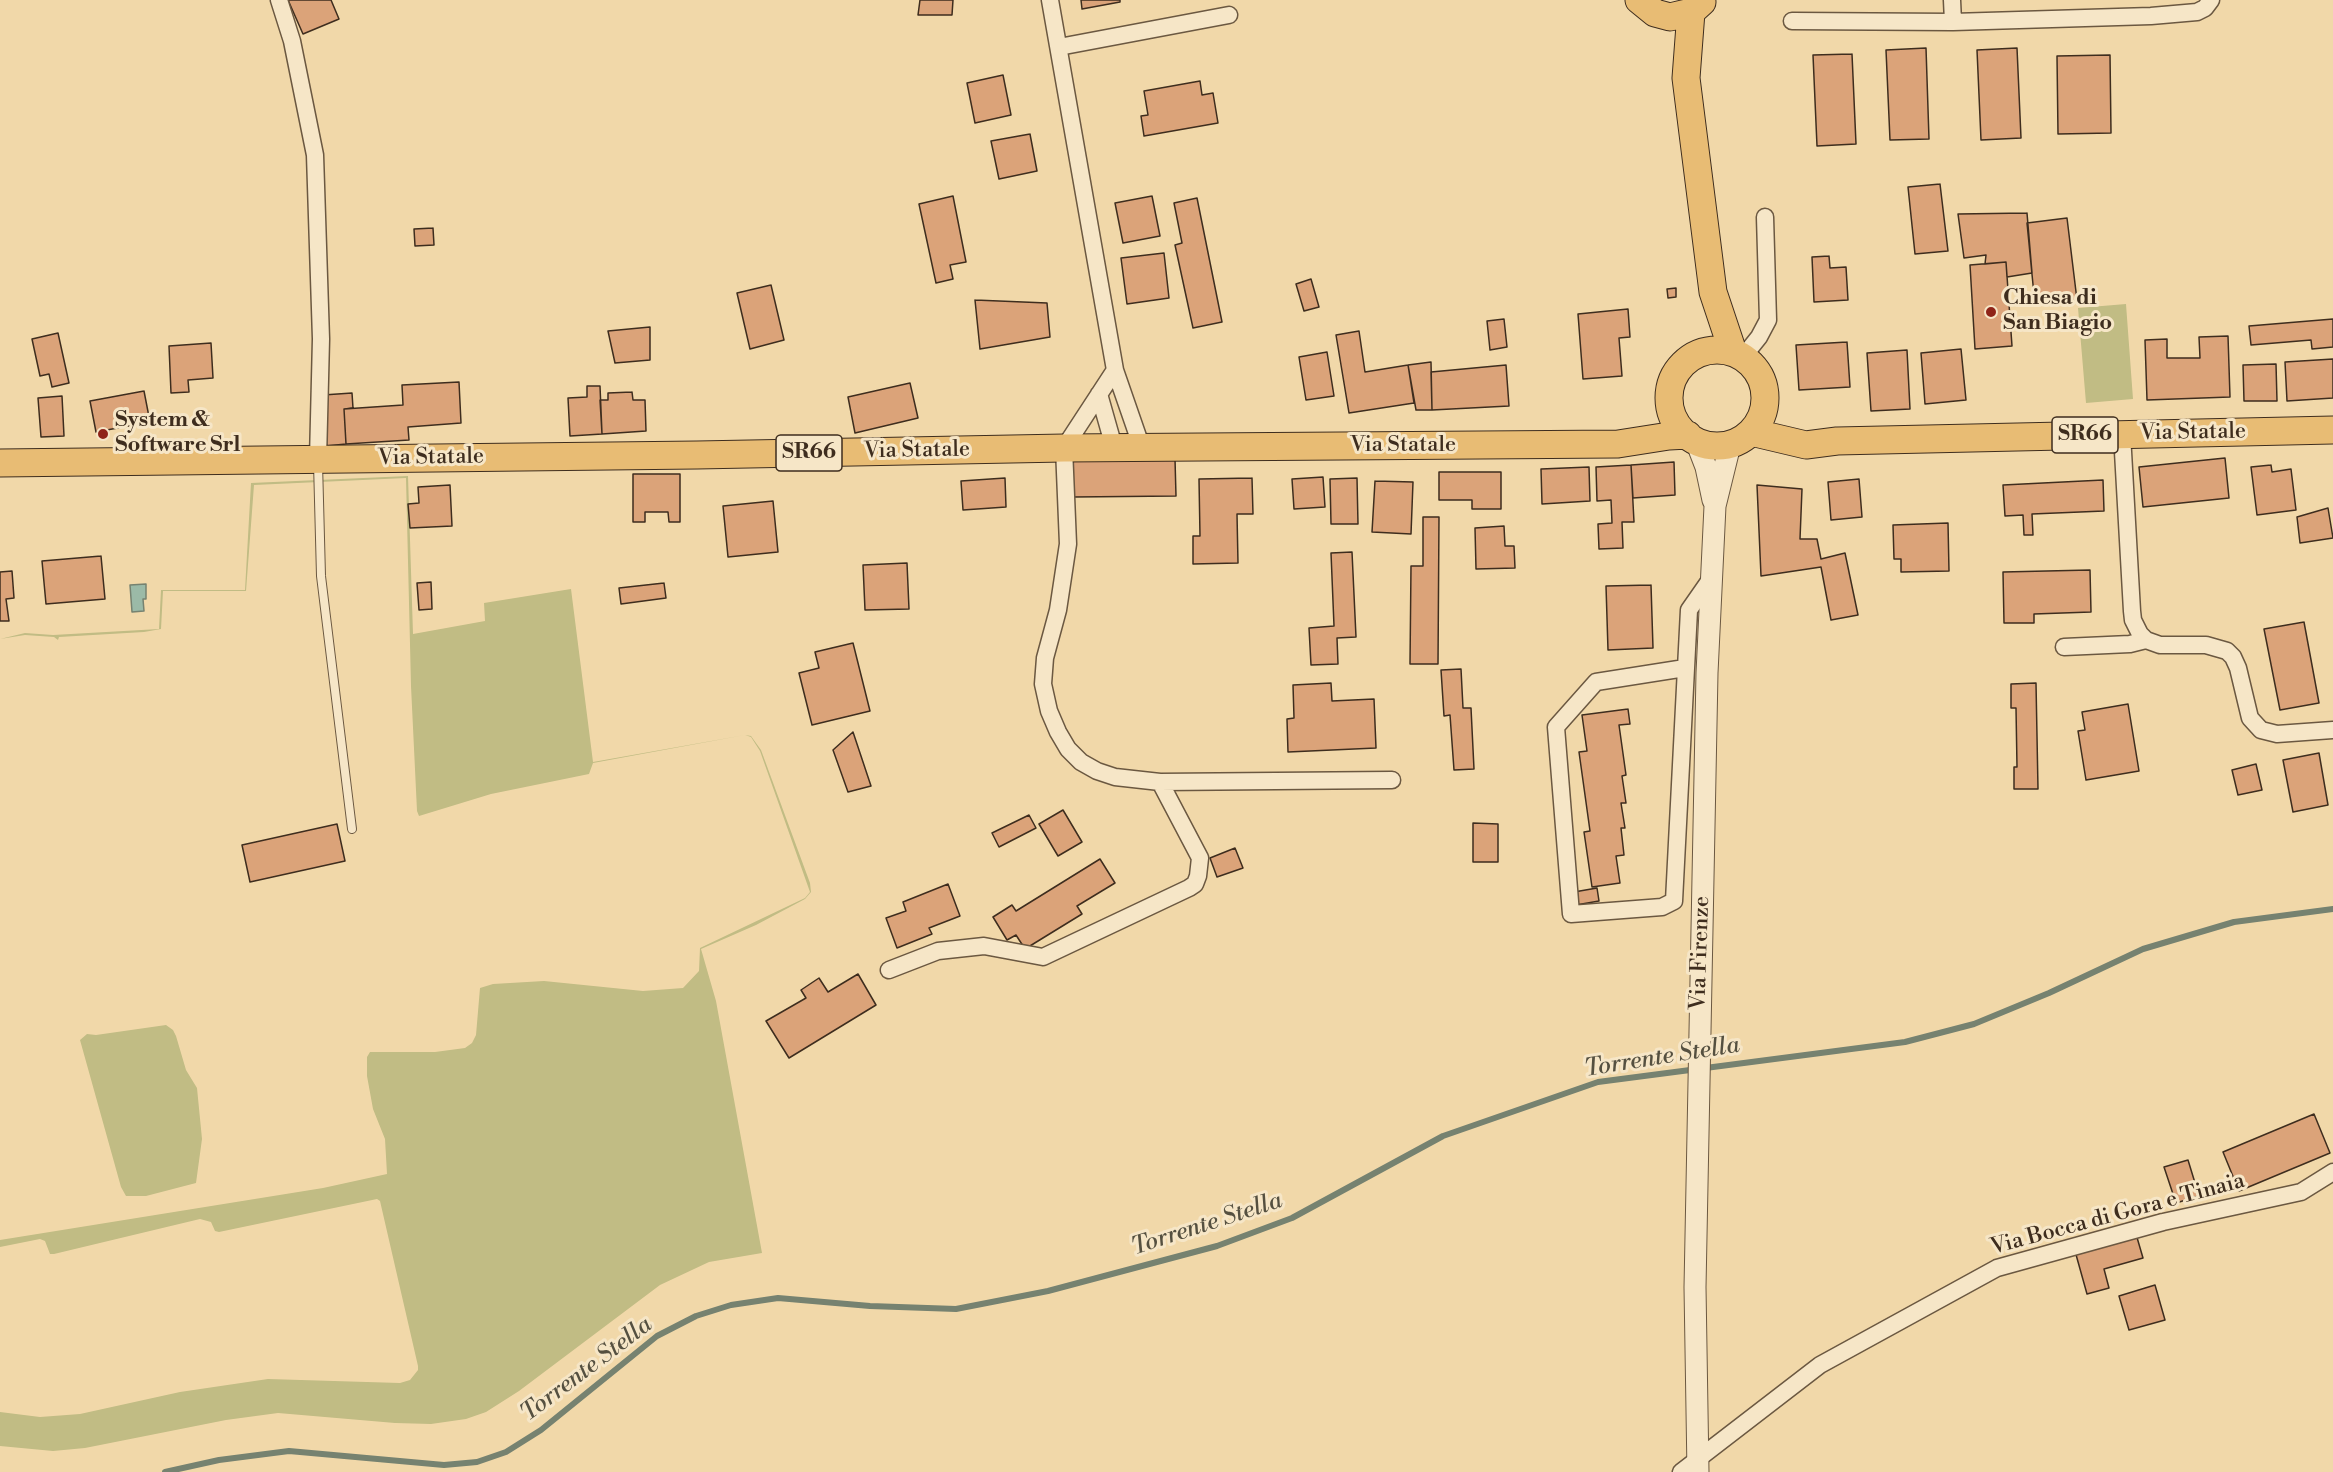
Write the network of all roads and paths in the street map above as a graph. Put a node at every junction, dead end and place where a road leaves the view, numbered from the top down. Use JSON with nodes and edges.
{"nodes":[{"id":1,"x":279,"y":0,"type":"edge"},
{"id":2,"x":1050,"y":0,"type":"edge"},
{"id":3,"x":1952,"y":0,"type":"edge"},
{"id":4,"x":2211,"y":0,"type":"edge"},
{"id":5,"x":1698,"y":6,"type":"edge"},
{"id":6,"x":1647,"y":7,"type":"edge"},
{"id":7,"x":1229,"y":15,"type":"dead end"},
{"id":8,"x":1792,"y":21,"type":"dead end"},
{"id":9,"x":1953,"y":22,"type":"junction"},
{"id":10,"x":1059,"y":47,"type":"junction"},
{"id":11,"x":1686,"y":78,"type":"junction"},
{"id":12,"x":1765,"y":217,"type":"dead end"},
{"id":13,"x":1713,"y":292,"type":"junction"},
{"id":14,"x":1698,"y":354,"type":"junction"},
{"id":15,"x":1738,"y":355,"type":"junction"},
{"id":16,"x":1115,"y":370,"type":"junction"},
{"id":17,"x":1099,"y":394,"type":"junction"},
{"id":18,"x":1670,"y":396,"type":"junction"},
{"id":19,"x":1764,"y":408,"type":"junction"},
{"id":20,"x":2333,"y":430,"type":"edge"},
{"id":21,"x":2122,"y":434,"type":"junction"},
{"id":22,"x":1692,"y":438,"type":"junction"},
{"id":23,"x":1740,"y":438,"type":"junction"},
{"id":24,"x":1837,"y":441,"type":"junction"},
{"id":25,"x":1618,"y":444,"type":"junction"},
{"id":26,"x":1114,"y":447,"type":"junction"},
{"id":27,"x":1064,"y":448,"type":"junction"},
{"id":28,"x":1143,"y":448,"type":"junction"},
{"id":29,"x":318,"y":459,"type":"junction"},
{"id":30,"x":0,"y":463,"type":"edge"},
{"id":31,"x":1714,"y":506,"type":"junction"},
{"id":32,"x":1712,"y":577,"type":"junction"},
{"id":33,"x":2146,"y":640,"type":"junction"},
{"id":34,"x":2064,"y":647,"type":"dead end"},
{"id":35,"x":1685,"y":668,"type":"junction"},
{"id":36,"x":2333,"y":730,"type":"edge"},
{"id":37,"x":1392,"y":780,"type":"dead end"},
{"id":38,"x":1160,"y":782,"type":"junction"},
{"id":39,"x":352,"y":830,"type":"dead end"},
{"id":40,"x":889,"y":969,"type":"dead end"},
{"id":41,"x":2333,"y":1172,"type":"edge"},
{"id":42,"x":1698,"y":1465,"type":"edge"},
{"id":43,"x":1680,"y":1472,"type":"edge"}],
"edges":[{"from":1,"to":29,"type":"street"},
{"from":2,"to":10,"type":"street"},
{"from":3,"to":9,"type":"street"},
{"from":4,"to":9,"type":"street"},
{"from":5,"to":6,"type":"main road"},
{"from":5,"to":11,"type":"main road"},
{"from":6,"to":11,"type":"main road"},
{"from":7,"to":10,"type":"street"},
{"from":8,"to":9,"type":"street"},
{"from":10,"to":16,"type":"street"},
{"from":11,"to":13,"type":"main road"},
{"from":12,"to":15,"type":"street"},
{"from":13,"to":14,"type":"main road"},
{"from":13,"to":15,"type":"main road"},
{"from":14,"to":15,"type":"main road"},
{"from":14,"to":18,"type":"main road"},
{"from":15,"to":19,"type":"main road"},
{"from":16,"to":17,"type":"street"},
{"from":16,"to":28,"type":"street"},
{"from":17,"to":26,"type":"street"},
{"from":17,"to":27,"type":"street"},
{"from":18,"to":22,"type":"main road"},
{"from":18,"to":25,"type":"main road"},
{"from":19,"to":23,"type":"main road"},
{"from":19,"to":24,"type":"main road","name":"Via Statale","number":"SR66"},
{"from":20,"to":21,"type":"main road","name":"Via Statale","number":"SR66"},
{"from":21,"to":24,"type":"main road","name":"Via Statale","number":"SR66"},
{"from":21,"to":33,"type":"street"},
{"from":22,"to":23,"type":"main road","number":"SR66"},
{"from":22,"to":25,"type":"main road","name":"Via Statale","number":"SR66"},
{"from":22,"to":31,"type":"street"},
{"from":23,"to":24,"type":"main road","name":"Via Statale","number":"SR66"},
{"from":23,"to":31,"type":"street"},
{"from":25,"to":28,"type":"main road","name":"Via Statale","number":"SR66"},
{"from":26,"to":27,"type":"main road","name":"Via Statale","number":"SR66"},
{"from":26,"to":28,"type":"main road","name":"Via Statale","number":"SR66"},
{"from":27,"to":29,"type":"main road","name":"Via Statale","number":"SR66"},
{"from":27,"to":38,"type":"street"},
{"from":29,"to":30,"type":"main road","name":"Via Statale","number":"SR66"},
{"from":29,"to":39,"type":"lane"},
{"from":31,"to":32,"type":"street","name":"Via Firenze"},
{"from":32,"to":35,"type":"street"},
{"from":32,"to":42,"type":"street","name":"Via Firenze"},
{"from":33,"to":34,"type":"street"},
{"from":33,"to":36,"type":"street"},
{"from":35,"to":35,"type":"street"},
{"from":37,"to":38,"type":"street"},
{"from":38,"to":40,"type":"street"},
{"from":41,"to":42,"type":"street","name":"Via Bocca di Gora e Tinaia"},
{"from":42,"to":43,"type":"street","name":"Via Bocca di Gora e Tinaia"}]}
